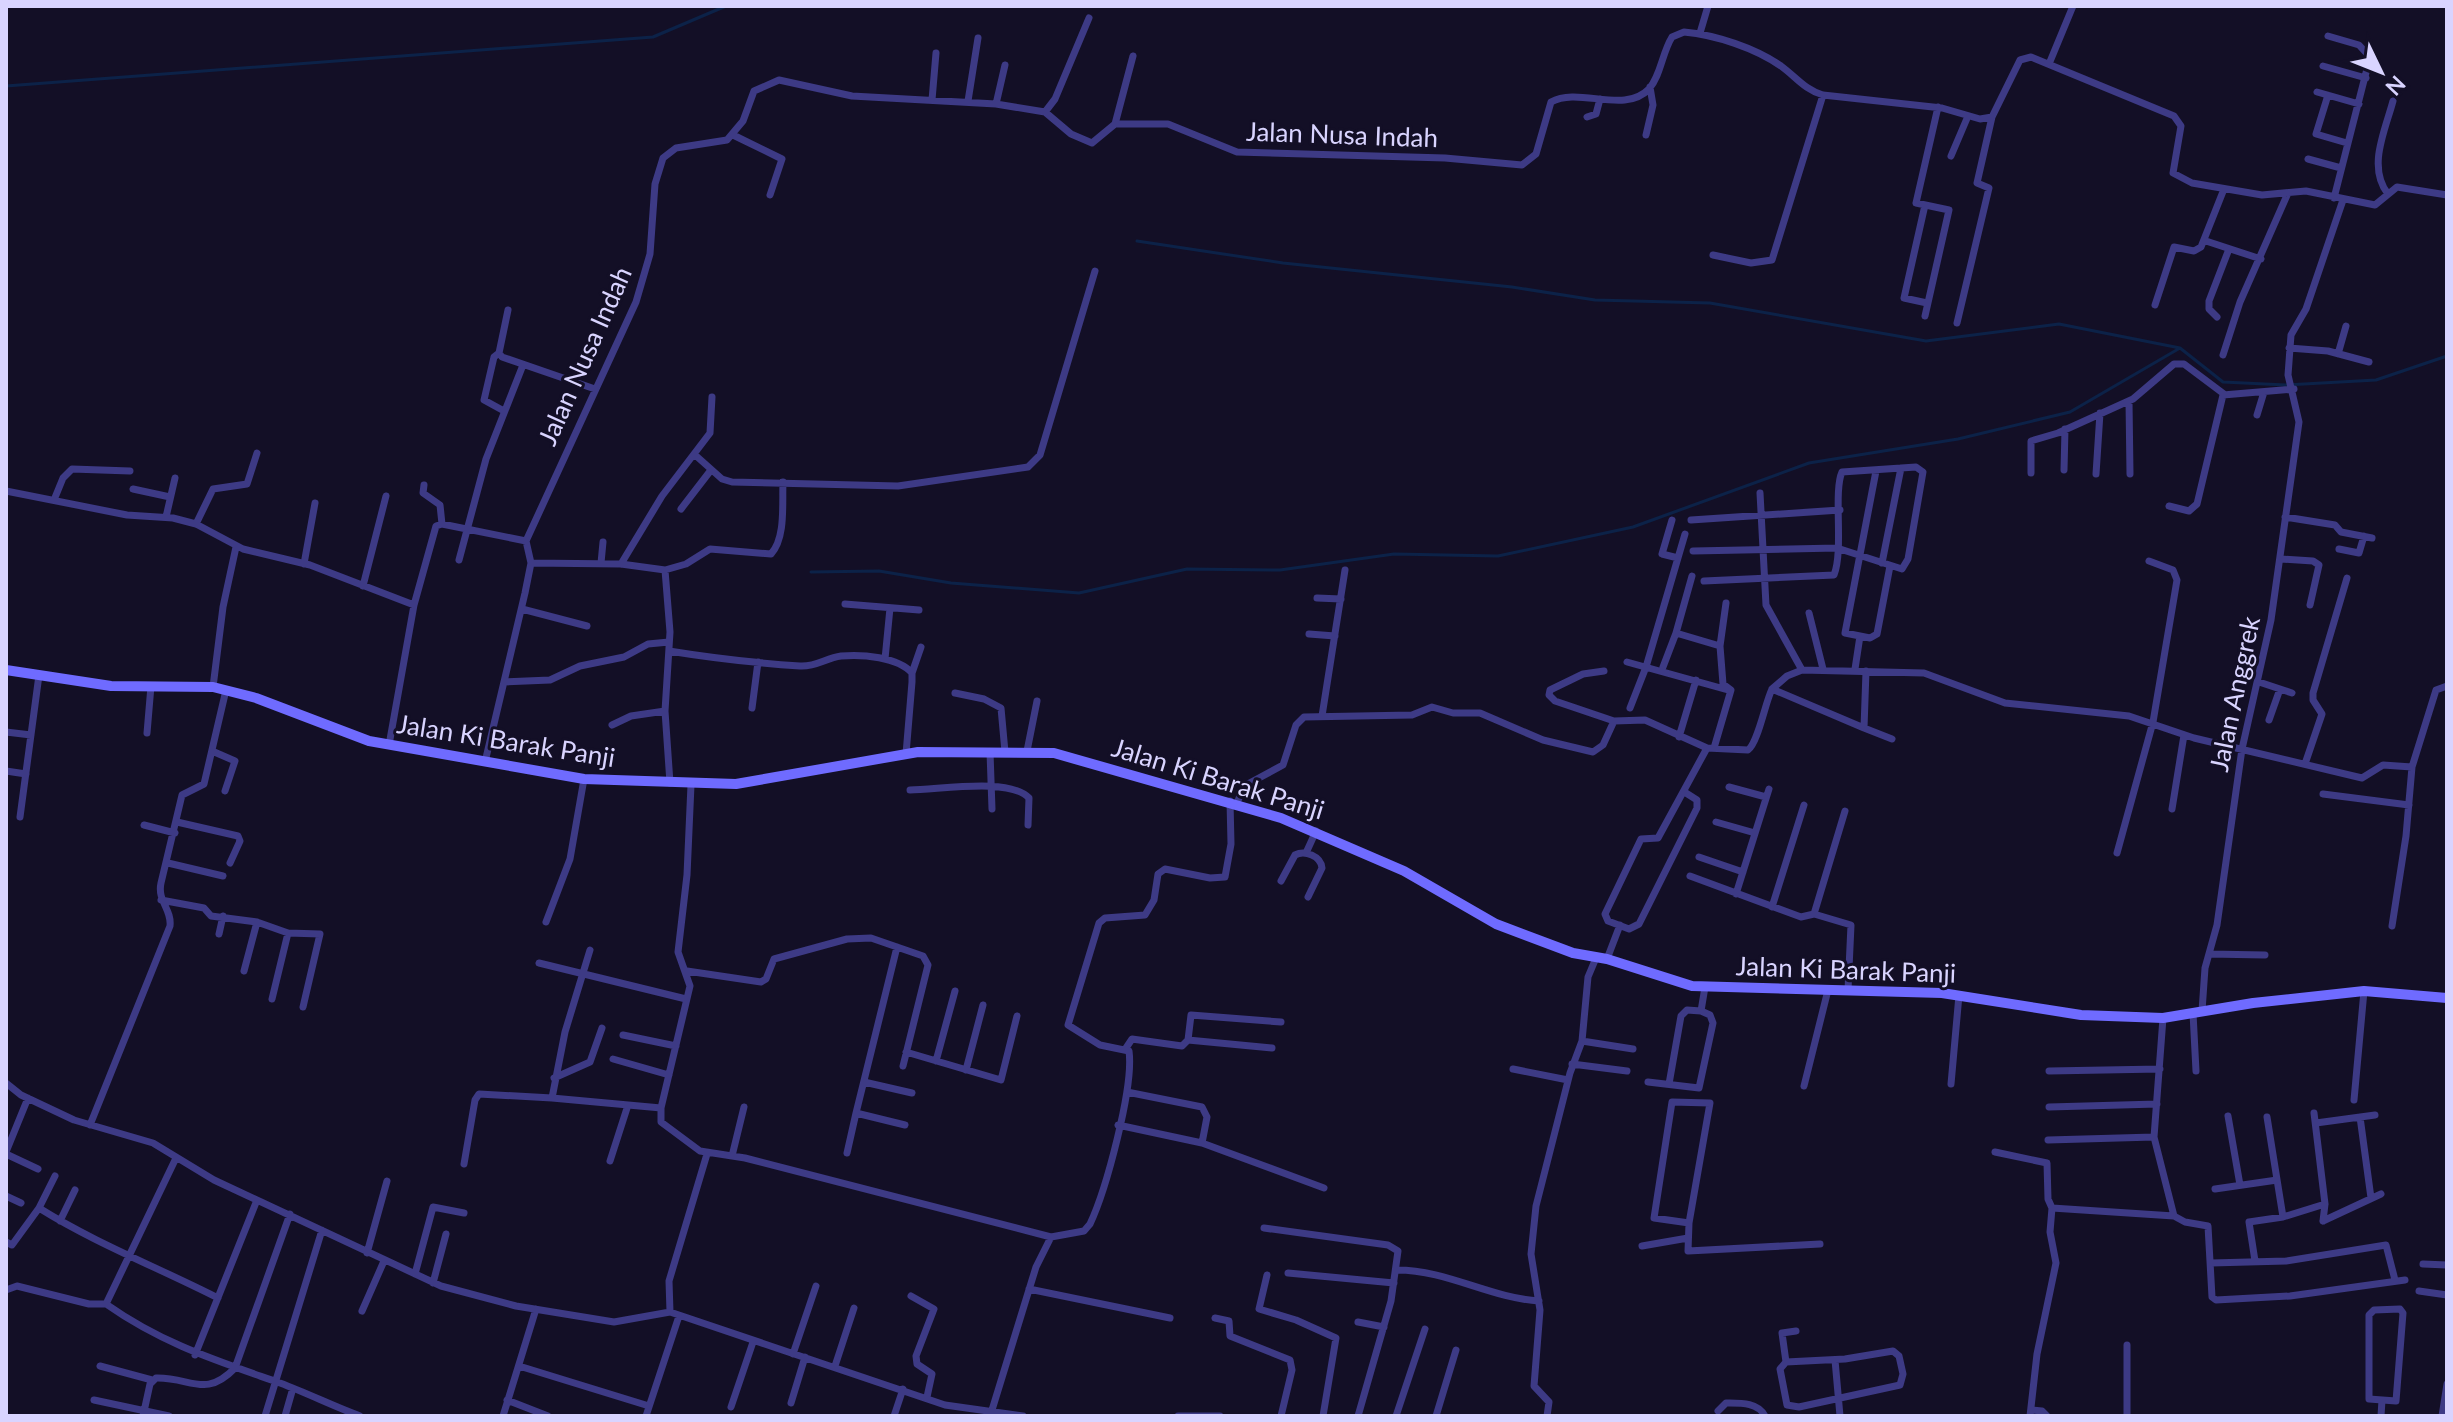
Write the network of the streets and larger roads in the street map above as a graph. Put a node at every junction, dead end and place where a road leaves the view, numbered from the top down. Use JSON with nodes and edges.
{"nodes":[{"id":1,"x":1708,"y":6,"type":"edge"},
{"id":2,"x":2073,"y":6,"type":"edge"},
{"id":3,"x":1089,"y":18,"type":"dead end"},
{"id":4,"x":1700,"y":33,"type":"junction"},
{"id":5,"x":2328,"y":36,"type":"dead end"},
{"id":6,"x":978,"y":38,"type":"dead end"},
{"id":7,"x":936,"y":53,"type":"dead end"},
{"id":8,"x":1133,"y":56,"type":"dead end"},
{"id":9,"x":2049,"y":64,"type":"junction"},
{"id":10,"x":1005,"y":65,"type":"dead end"},
{"id":11,"x":2323,"y":66,"type":"dead end"},
{"id":12,"x":2366,"y":78,"type":"junction"},
{"id":13,"x":1650,"y":87,"type":"junction"},
{"id":14,"x":2317,"y":92,"type":"dead end"},
{"id":15,"x":1823,"y":95,"type":"junction"},
{"id":16,"x":2328,"y":95,"type":"junction"},
{"id":17,"x":1600,"y":99,"type":"junction"},
{"id":18,"x":932,"y":100,"type":"junction"},
{"id":19,"x":968,"y":101,"type":"junction"},
{"id":20,"x":2393,"y":101,"type":"dead end"},
{"id":21,"x":996,"y":104,"type":"junction"},
{"id":22,"x":2359,"y":104,"type":"junction"},
{"id":23,"x":1938,"y":107,"type":"junction"},
{"id":24,"x":1045,"y":112,"type":"junction"},
{"id":25,"x":1968,"y":116,"type":"junction"},
{"id":26,"x":1587,"y":117,"type":"dead end"},
{"id":27,"x":1992,"y":117,"type":"junction"},
{"id":28,"x":1115,"y":124,"type":"junction"},
{"id":29,"x":733,"y":135,"type":"junction"},
{"id":30,"x":1646,"y":135,"type":"dead end"},
{"id":31,"x":2347,"y":143,"type":"junction"},
{"id":32,"x":1951,"y":156,"type":"dead end"},
{"id":33,"x":2308,"y":159,"type":"dead end"},
{"id":34,"x":2341,"y":168,"type":"junction"},
{"id":35,"x":2224,"y":189,"type":"junction"},
{"id":36,"x":2288,"y":193,"type":"junction"},
{"id":37,"x":2388,"y":194,"type":"junction"},
{"id":38,"x":770,"y":195,"type":"dead end"},
{"id":39,"x":2447,"y":195,"type":"edge"},
{"id":40,"x":2338,"y":199,"type":"junction"},
{"id":41,"x":1925,"y":205,"type":"junction"},
{"id":42,"x":2206,"y":241,"type":"junction"},
{"id":43,"x":2229,"y":249,"type":"junction"},
{"id":44,"x":1713,"y":255,"type":"dead end"},
{"id":45,"x":2261,"y":259,"type":"junction"},
{"id":46,"x":1095,"y":271,"type":"dead end"},
{"id":47,"x":1927,"y":303,"type":"junction"},
{"id":48,"x":2155,"y":305,"type":"dead end"},
{"id":49,"x":508,"y":310,"type":"dead end"},
{"id":50,"x":1925,"y":316,"type":"dead end"},
{"id":51,"x":2217,"y":317,"type":"dead end"},
{"id":52,"x":1957,"y":323,"type":"dead end"},
{"id":53,"x":2346,"y":326,"type":"dead end"},
{"id":54,"x":2289,"y":348,"type":"junction"},
{"id":55,"x":499,"y":353,"type":"junction"},
{"id":56,"x":2338,"y":354,"type":"junction"},
{"id":57,"x":2223,"y":355,"type":"dead end"},
{"id":58,"x":2369,"y":362,"type":"dead end"},
{"id":59,"x":523,"y":365,"type":"junction"},
{"id":60,"x":2293,"y":388,"type":"junction"},
{"id":61,"x":595,"y":389,"type":"junction"},
{"id":62,"x":2264,"y":392,"type":"junction"},
{"id":63,"x":2224,"y":394,"type":"junction"},
{"id":64,"x":712,"y":397,"type":"dead end"},
{"id":65,"x":2129,"y":401,"type":"junction"},
{"id":66,"x":504,"y":411,"type":"junction"},
{"id":67,"x":2100,"y":413,"type":"junction"},
{"id":68,"x":2257,"y":415,"type":"dead end"},
{"id":69,"x":2065,"y":429,"type":"junction"},
{"id":70,"x":257,"y":453,"type":"dead end"},
{"id":71,"x":694,"y":454,"type":"junction"},
{"id":72,"x":1901,"y":468,"type":"junction"},
{"id":73,"x":711,"y":470,"type":"junction"},
{"id":74,"x":2064,"y":470,"type":"dead end"},
{"id":75,"x":130,"y":471,"type":"dead end"},
{"id":76,"x":1876,"y":471,"type":"junction"},
{"id":77,"x":2031,"y":473,"type":"dead end"},
{"id":78,"x":2096,"y":474,"type":"dead end"},
{"id":79,"x":2130,"y":474,"type":"dead end"},
{"id":80,"x":175,"y":478,"type":"dead end"},
{"id":81,"x":783,"y":482,"type":"junction"},
{"id":82,"x":424,"y":485,"type":"dead end"},
{"id":83,"x":133,"y":489,"type":"dead end"},
{"id":84,"x":6,"y":491,"type":"edge"},
{"id":85,"x":1760,"y":493,"type":"dead end"},
{"id":86,"x":386,"y":496,"type":"dead end"},
{"id":87,"x":170,"y":497,"type":"junction"},
{"id":88,"x":54,"y":500,"type":"junction"},
{"id":89,"x":315,"y":503,"type":"dead end"},
{"id":90,"x":2169,"y":506,"type":"dead end"},
{"id":91,"x":681,"y":509,"type":"dead end"},
{"id":92,"x":1840,"y":510,"type":"junction"},
{"id":93,"x":1761,"y":515,"type":"junction"},
{"id":94,"x":166,"y":517,"type":"junction"},
{"id":95,"x":2285,"y":517,"type":"junction"},
{"id":96,"x":1672,"y":520,"type":"dead end"},
{"id":97,"x":1691,"y":520,"type":"dead end"},
{"id":98,"x":196,"y":524,"type":"junction"},
{"id":99,"x":442,"y":524,"type":"junction"},
{"id":100,"x":465,"y":528,"type":"junction"},
{"id":101,"x":1685,"y":534,"type":"dead end"},
{"id":102,"x":526,"y":541,"type":"junction"},
{"id":103,"x":603,"y":542,"type":"dead end"},
{"id":104,"x":236,"y":547,"type":"junction"},
{"id":105,"x":1837,"y":548,"type":"junction"},
{"id":106,"x":1763,"y":549,"type":"junction"},
{"id":107,"x":2339,"y":549,"type":"dead end"},
{"id":108,"x":1693,"y":551,"type":"dead end"},
{"id":109,"x":1857,"y":554,"type":"junction"},
{"id":110,"x":1678,"y":558,"type":"junction"},
{"id":111,"x":2281,"y":559,"type":"junction"},
{"id":112,"x":459,"y":560,"type":"dead end"},
{"id":113,"x":2149,"y":561,"type":"dead end"},
{"id":114,"x":531,"y":563,"type":"junction"},
{"id":115,"x":601,"y":563,"type":"junction"},
{"id":116,"x":304,"y":564,"type":"junction"},
{"id":117,"x":621,"y":564,"type":"junction"},
{"id":118,"x":1886,"y":564,"type":"junction"},
{"id":119,"x":665,"y":570,"type":"junction"},
{"id":120,"x":1345,"y":570,"type":"dead end"},
{"id":121,"x":1692,"y":576,"type":"dead end"},
{"id":122,"x":2347,"y":578,"type":"dead end"},
{"id":123,"x":1764,"y":580,"type":"junction"},
{"id":124,"x":1704,"y":581,"type":"dead end"},
{"id":125,"x":363,"y":586,"type":"junction"},
{"id":126,"x":1317,"y":598,"type":"dead end"},
{"id":127,"x":1341,"y":599,"type":"junction"},
{"id":128,"x":1726,"y":603,"type":"dead end"},
{"id":129,"x":845,"y":604,"type":"dead end"},
{"id":130,"x":414,"y":605,"type":"junction"},
{"id":131,"x":2310,"y":605,"type":"dead end"},
{"id":132,"x":890,"y":608,"type":"junction"},
{"id":133,"x":522,"y":609,"type":"junction"},
{"id":134,"x":919,"y":610,"type":"dead end"},
{"id":135,"x":1809,"y":613,"type":"dead end"},
{"id":136,"x":587,"y":626,"type":"dead end"},
{"id":137,"x":1676,"y":633,"type":"junction"},
{"id":138,"x":1309,"y":634,"type":"dead end"},
{"id":139,"x":1335,"y":636,"type":"junction"},
{"id":140,"x":1860,"y":636,"type":"junction"},
{"id":141,"x":669,"y":642,"type":"junction"},
{"id":142,"x":1720,"y":646,"type":"junction"},
{"id":143,"x":921,"y":647,"type":"dead end"},
{"id":144,"x":669,"y":651,"type":"junction"},
{"id":145,"x":885,"y":659,"type":"junction"},
{"id":146,"x":758,"y":662,"type":"junction"},
{"id":147,"x":1627,"y":662,"type":"dead end"},
{"id":148,"x":1646,"y":667,"type":"junction"},
{"id":149,"x":1663,"y":667,"type":"dead end"},
{"id":150,"x":1823,"y":669,"type":"junction"},
{"id":151,"x":1855,"y":669,"type":"junction"},
{"id":152,"x":6,"y":670,"type":"edge"},
{"id":153,"x":1802,"y":670,"type":"junction"},
{"id":154,"x":1604,"y":671,"type":"dead end"},
{"id":155,"x":1866,"y":671,"type":"junction"},
{"id":156,"x":912,"y":673,"type":"junction"},
{"id":157,"x":39,"y":675,"type":"junction"},
{"id":158,"x":1696,"y":680,"type":"junction"},
{"id":159,"x":505,"y":682,"type":"junction"},
{"id":160,"x":2259,"y":682,"type":"junction"},
{"id":161,"x":151,"y":686,"type":"junction"},
{"id":162,"x":2447,"y":686,"type":"edge"},
{"id":163,"x":213,"y":687,"type":"junction"},
{"id":164,"x":1772,"y":689,"type":"junction"},
{"id":165,"x":2280,"y":689,"type":"junction"},
{"id":166,"x":226,"y":690,"type":"junction"},
{"id":167,"x":1731,"y":690,"type":"junction"},
{"id":168,"x":955,"y":693,"type":"dead end"},
{"id":169,"x":2292,"y":693,"type":"dead end"},
{"id":170,"x":1037,"y":701,"type":"dead end"},
{"id":171,"x":752,"y":708,"type":"dead end"},
{"id":172,"x":1630,"y":708,"type":"dead end"},
{"id":173,"x":665,"y":711,"type":"junction"},
{"id":174,"x":1322,"y":716,"type":"junction"},
{"id":175,"x":2269,"y":720,"type":"dead end"},
{"id":176,"x":1614,"y":721,"type":"junction"},
{"id":177,"x":2153,"y":722,"type":"junction"},
{"id":178,"x":612,"y":725,"type":"dead end"},
{"id":179,"x":1864,"y":728,"type":"junction"},
{"id":180,"x":6,"y":732,"type":"edge"},
{"id":181,"x":147,"y":733,"type":"dead end"},
{"id":182,"x":31,"y":735,"type":"junction"},
{"id":183,"x":2184,"y":735,"type":"junction"},
{"id":184,"x":1679,"y":737,"type":"junction"},
{"id":185,"x":1892,"y":739,"type":"dead end"},
{"id":186,"x":389,"y":745,"type":"junction"},
{"id":187,"x":1711,"y":748,"type":"junction"},
{"id":188,"x":2242,"y":749,"type":"junction"},
{"id":189,"x":212,"y":751,"type":"junction"},
{"id":190,"x":1027,"y":751,"type":"junction"},
{"id":191,"x":990,"y":752,"type":"junction"},
{"id":192,"x":1005,"y":752,"type":"junction"},
{"id":193,"x":906,"y":754,"type":"junction"},
{"id":194,"x":485,"y":762,"type":"junction"},
{"id":195,"x":2305,"y":764,"type":"junction"},
{"id":196,"x":2412,"y":767,"type":"junction"},
{"id":197,"x":6,"y":771,"type":"edge"},
{"id":198,"x":26,"y":774,"type":"junction"},
{"id":199,"x":584,"y":779,"type":"junction"},
{"id":200,"x":670,"y":783,"type":"junction"},
{"id":201,"x":691,"y":785,"type":"junction"},
{"id":202,"x":992,"y":786,"type":"junction"},
{"id":203,"x":1729,"y":787,"type":"dead end"},
{"id":204,"x":910,"y":790,"type":"dead end"},
{"id":205,"x":225,"y":791,"type":"dead end"},
{"id":206,"x":1686,"y":793,"type":"junction"},
{"id":207,"x":2323,"y":794,"type":"dead end"},
{"id":208,"x":1234,"y":802,"type":"junction"},
{"id":209,"x":1804,"y":805,"type":"dead end"},
{"id":210,"x":2409,"y":805,"type":"junction"},
{"id":211,"x":992,"y":809,"type":"dead end"},
{"id":212,"x":2172,"y":809,"type":"dead end"},
{"id":213,"x":1845,"y":811,"type":"dead end"},
{"id":214,"x":20,"y":817,"type":"dead end"},
{"id":215,"x":177,"y":822,"type":"junction"},
{"id":216,"x":1716,"y":822,"type":"dead end"},
{"id":217,"x":144,"y":825,"type":"dead end"},
{"id":218,"x":1028,"y":825,"type":"dead end"},
{"id":219,"x":1316,"y":831,"type":"junction"},
{"id":220,"x":175,"y":833,"type":"junction"},
{"id":221,"x":1755,"y":833,"type":"junction"},
{"id":222,"x":1306,"y":853,"type":"junction"},
{"id":223,"x":2117,"y":853,"type":"dead end"},
{"id":224,"x":1699,"y":857,"type":"dead end"},
{"id":225,"x":168,"y":863,"type":"junction"},
{"id":226,"x":230,"y":863,"type":"dead end"},
{"id":227,"x":1743,"y":872,"type":"junction"},
{"id":228,"x":223,"y":876,"type":"dead end"},
{"id":229,"x":1690,"y":876,"type":"dead end"},
{"id":230,"x":1281,"y":881,"type":"dead end"},
{"id":231,"x":1736,"y":894,"type":"junction"},
{"id":232,"x":1308,"y":897,"type":"dead end"},
{"id":233,"x":161,"y":900,"type":"junction"},
{"id":234,"x":1772,"y":907,"type":"junction"},
{"id":235,"x":1814,"y":914,"type":"junction"},
{"id":236,"x":223,"y":916,"type":"junction"},
{"id":237,"x":257,"y":922,"type":"junction"},
{"id":238,"x":546,"y":922,"type":"dead end"},
{"id":239,"x":1620,"y":925,"type":"junction"},
{"id":240,"x":2392,"y":926,"type":"dead end"},
{"id":241,"x":288,"y":933,"type":"junction"},
{"id":242,"x":219,"y":934,"type":"dead end"},
{"id":243,"x":897,"y":947,"type":"junction"},
{"id":244,"x":590,"y":950,"type":"dead end"},
{"id":245,"x":2209,"y":954,"type":"junction"},
{"id":246,"x":2265,"y":955,"type":"dead end"},
{"id":247,"x":1601,"y":959,"type":"junction"},
{"id":248,"x":539,"y":963,"type":"dead end"},
{"id":249,"x":244,"y":971,"type":"dead end"},
{"id":250,"x":687,"y":971,"type":"junction"},
{"id":251,"x":581,"y":974,"type":"junction"},
{"id":252,"x":1705,"y":987,"type":"junction"},
{"id":253,"x":1828,"y":990,"type":"junction"},
{"id":254,"x":1848,"y":990,"type":"junction"},
{"id":255,"x":955,"y":991,"type":"dead end"},
{"id":256,"x":2364,"y":991,"type":"junction"},
{"id":257,"x":1959,"y":995,"type":"junction"},
{"id":258,"x":2447,"y":998,"type":"edge"},
{"id":259,"x":272,"y":999,"type":"dead end"},
{"id":260,"x":686,"y":999,"type":"junction"},
{"id":261,"x":983,"y":1005,"type":"dead end"},
{"id":262,"x":303,"y":1007,"type":"dead end"},
{"id":263,"x":1701,"y":1011,"type":"junction"},
{"id":264,"x":2197,"y":1012,"type":"junction"},
{"id":265,"x":1017,"y":1016,"type":"dead end"},
{"id":266,"x":2163,"y":1018,"type":"junction"},
{"id":267,"x":1281,"y":1022,"type":"dead end"},
{"id":268,"x":602,"y":1028,"type":"dead end"},
{"id":269,"x":623,"y":1035,"type":"dead end"},
{"id":270,"x":1188,"y":1040,"type":"junction"},
{"id":271,"x":1582,"y":1041,"type":"junction"},
{"id":272,"x":676,"y":1046,"type":"junction"},
{"id":273,"x":1126,"y":1048,"type":"junction"},
{"id":274,"x":1272,"y":1048,"type":"dead end"},
{"id":275,"x":1633,"y":1049,"type":"dead end"},
{"id":276,"x":906,"y":1052,"type":"junction"},
{"id":277,"x":613,"y":1059,"type":"dead end"},
{"id":278,"x":936,"y":1061,"type":"junction"},
{"id":279,"x":1572,"y":1064,"type":"junction"},
{"id":280,"x":903,"y":1066,"type":"dead end"},
{"id":281,"x":1513,"y":1069,"type":"dead end"},
{"id":282,"x":2160,"y":1069,"type":"junction"},
{"id":283,"x":966,"y":1070,"type":"junction"},
{"id":284,"x":1627,"y":1071,"type":"dead end"},
{"id":285,"x":2049,"y":1071,"type":"dead end"},
{"id":286,"x":2196,"y":1071,"type":"dead end"},
{"id":287,"x":669,"y":1075,"type":"junction"},
{"id":288,"x":554,"y":1078,"type":"junction"},
{"id":289,"x":1568,"y":1080,"type":"junction"},
{"id":290,"x":864,"y":1082,"type":"junction"},
{"id":291,"x":1648,"y":1082,"type":"dead end"},
{"id":292,"x":6,"y":1083,"type":"edge"},
{"id":293,"x":1669,"y":1084,"type":"junction"},
{"id":294,"x":1951,"y":1084,"type":"dead end"},
{"id":295,"x":1804,"y":1086,"type":"dead end"},
{"id":296,"x":1699,"y":1088,"type":"junction"},
{"id":297,"x":1127,"y":1092,"type":"junction"},
{"id":298,"x":912,"y":1093,"type":"dead end"},
{"id":299,"x":28,"y":1098,"type":"junction"},
{"id":300,"x":552,"y":1098,"type":"junction"},
{"id":301,"x":2354,"y":1100,"type":"dead end"},
{"id":302,"x":1697,"y":1102,"type":"junction"},
{"id":303,"x":2157,"y":1104,"type":"junction"},
{"id":304,"x":628,"y":1105,"type":"junction"},
{"id":305,"x":744,"y":1107,"type":"dead end"},
{"id":306,"x":2049,"y":1107,"type":"dead end"},
{"id":307,"x":661,"y":1108,"type":"junction"},
{"id":308,"x":856,"y":1113,"type":"junction"},
{"id":309,"x":2314,"y":1113,"type":"dead end"},
{"id":310,"x":2375,"y":1115,"type":"dead end"},
{"id":311,"x":2228,"y":1116,"type":"dead end"},
{"id":312,"x":2267,"y":1117,"type":"dead end"},
{"id":313,"x":2360,"y":1117,"type":"junction"},
{"id":314,"x":2316,"y":1123,"type":"junction"},
{"id":315,"x":90,"y":1125,"type":"junction"},
{"id":316,"x":905,"y":1125,"type":"dead end"},
{"id":317,"x":1118,"y":1125,"type":"junction"},
{"id":318,"x":2154,"y":1137,"type":"junction"},
{"id":319,"x":2048,"y":1140,"type":"dead end"},
{"id":320,"x":1202,"y":1143,"type":"junction"},
{"id":321,"x":1995,"y":1152,"type":"dead end"},
{"id":322,"x":6,"y":1153,"type":"edge"},
{"id":323,"x":847,"y":1153,"type":"dead end"},
{"id":324,"x":707,"y":1154,"type":"junction"},
{"id":325,"x":732,"y":1156,"type":"junction"},
{"id":326,"x":176,"y":1158,"type":"junction"},
{"id":327,"x":610,"y":1161,"type":"dead end"},
{"id":328,"x":464,"y":1164,"type":"dead end"},
{"id":329,"x":38,"y":1169,"type":"dead end"},
{"id":330,"x":55,"y":1176,"type":"dead end"},
{"id":331,"x":2277,"y":1180,"type":"junction"},
{"id":332,"x":387,"y":1181,"type":"dead end"},
{"id":333,"x":2240,"y":1185,"type":"junction"},
{"id":334,"x":1324,"y":1188,"type":"dead end"},
{"id":335,"x":2215,"y":1189,"type":"dead end"},
{"id":336,"x":75,"y":1190,"type":"dead end"},
{"id":337,"x":2381,"y":1194,"type":"dead end"},
{"id":338,"x":6,"y":1196,"type":"edge"},
{"id":339,"x":2371,"y":1198,"type":"junction"},
{"id":340,"x":257,"y":1200,"type":"junction"},
{"id":341,"x":21,"y":1203,"type":"dead end"},
{"id":342,"x":2325,"y":1204,"type":"junction"},
{"id":343,"x":39,"y":1208,"type":"junction"},
{"id":344,"x":2052,"y":1208,"type":"junction"},
{"id":345,"x":464,"y":1213,"type":"dead end"},
{"id":346,"x":290,"y":1214,"type":"junction"},
{"id":347,"x":2174,"y":1216,"type":"junction"},
{"id":348,"x":2283,"y":1217,"type":"junction"},
{"id":349,"x":60,"y":1221,"type":"junction"},
{"id":350,"x":1689,"y":1223,"type":"junction"},
{"id":351,"x":1264,"y":1228,"type":"dead end"},
{"id":352,"x":322,"y":1230,"type":"junction"},
{"id":353,"x":446,"y":1234,"type":"dead end"},
{"id":354,"x":1051,"y":1237,"type":"junction"},
{"id":355,"x":1688,"y":1238,"type":"junction"},
{"id":356,"x":6,"y":1242,"type":"edge"},
{"id":357,"x":1820,"y":1244,"type":"dead end"},
{"id":358,"x":1642,"y":1246,"type":"dead end"},
{"id":359,"x":367,"y":1253,"type":"junction"},
{"id":360,"x":131,"y":1254,"type":"junction"},
{"id":361,"x":384,"y":1261,"type":"junction"},
{"id":362,"x":2255,"y":1261,"type":"junction"},
{"id":363,"x":2211,"y":1263,"type":"junction"},
{"id":364,"x":2423,"y":1264,"type":"dead end"},
{"id":365,"x":2447,"y":1265,"type":"edge"},
{"id":366,"x":1397,"y":1270,"type":"junction"},
{"id":367,"x":1288,"y":1273,"type":"dead end"},
{"id":368,"x":415,"y":1274,"type":"junction"},
{"id":369,"x":1267,"y":1275,"type":"dead end"},
{"id":370,"x":2395,"y":1280,"type":"junction"},
{"id":371,"x":2405,"y":1280,"type":"dead end"},
{"id":372,"x":433,"y":1283,"type":"junction"},
{"id":373,"x":1394,"y":1283,"type":"junction"},
{"id":374,"x":816,"y":1286,"type":"dead end"},
{"id":375,"x":1029,"y":1289,"type":"junction"},
{"id":376,"x":6,"y":1290,"type":"edge"},
{"id":377,"x":2419,"y":1291,"type":"dead end"},
{"id":378,"x":2447,"y":1295,"type":"edge"},
{"id":379,"x":911,"y":1296,"type":"dead end"},
{"id":380,"x":218,"y":1298,"type":"junction"},
{"id":381,"x":1539,"y":1301,"type":"junction"},
{"id":382,"x":106,"y":1304,"type":"junction"},
{"id":383,"x":854,"y":1308,"type":"dead end"},
{"id":384,"x":536,"y":1309,"type":"junction"},
{"id":385,"x":362,"y":1311,"type":"dead end"},
{"id":386,"x":670,"y":1312,"type":"junction"},
{"id":387,"x":679,"y":1316,"type":"junction"},
{"id":388,"x":1170,"y":1318,"type":"dead end"},
{"id":389,"x":1215,"y":1318,"type":"dead end"},
{"id":390,"x":1358,"y":1322,"type":"dead end"},
{"id":391,"x":1384,"y":1327,"type":"junction"},
{"id":392,"x":1425,"y":1329,"type":"dead end"},
{"id":393,"x":1796,"y":1331,"type":"dead end"},
{"id":394,"x":753,"y":1342,"type":"junction"},
{"id":395,"x":2127,"y":1345,"type":"dead end"},
{"id":396,"x":1456,"y":1350,"type":"dead end"},
{"id":397,"x":793,"y":1354,"type":"junction"},
{"id":398,"x":195,"y":1355,"type":"junction"},
{"id":399,"x":805,"y":1357,"type":"junction"},
{"id":400,"x":1835,"y":1360,"type":"junction"},
{"id":401,"x":1786,"y":1362,"type":"junction"},
{"id":402,"x":100,"y":1366,"type":"dead end"},
{"id":403,"x":519,"y":1366,"type":"junction"},
{"id":404,"x":835,"y":1366,"type":"junction"},
{"id":405,"x":235,"y":1368,"type":"junction"},
{"id":406,"x":152,"y":1380,"type":"junction"},
{"id":407,"x":275,"y":1381,"type":"junction"},
{"id":408,"x":2447,"y":1384,"type":"edge"},
{"id":409,"x":293,"y":1388,"type":"junction"},
{"id":410,"x":903,"y":1389,"type":"junction"},
{"id":411,"x":927,"y":1397,"type":"junction"},
{"id":412,"x":1839,"y":1397,"type":"junction"},
{"id":413,"x":94,"y":1400,"type":"dead end"},
{"id":414,"x":507,"y":1400,"type":"junction"},
{"id":415,"x":2382,"y":1400,"type":"junction"},
{"id":416,"x":791,"y":1403,"type":"dead end"},
{"id":417,"x":649,"y":1406,"type":"junction"},
{"id":418,"x":731,"y":1407,"type":"dead end"},
{"id":419,"x":992,"y":1410,"type":"junction"},
{"id":420,"x":1718,"y":1411,"type":"dead end"},
{"id":421,"x":971,"y":1412,"type":"edge"},
{"id":422,"x":1790,"y":1412,"type":"edge"},
{"id":423,"x":143,"y":1413,"type":"edge"},
{"id":424,"x":2031,"y":1413,"type":"edge"},
{"id":425,"x":169,"y":1416,"type":"edge"},
{"id":426,"x":265,"y":1416,"type":"edge"},
{"id":427,"x":285,"y":1416,"type":"edge"},
{"id":428,"x":360,"y":1416,"type":"edge"},
{"id":429,"x":503,"y":1416,"type":"edge"},
{"id":430,"x":548,"y":1416,"type":"edge"},
{"id":431,"x":646,"y":1416,"type":"edge"},
{"id":432,"x":894,"y":1416,"type":"edge"},
{"id":433,"x":1023,"y":1416,"type":"edge"},
{"id":434,"x":1178,"y":1416,"type":"edge"},
{"id":435,"x":1220,"y":1416,"type":"edge"},
{"id":436,"x":1281,"y":1416,"type":"edge"},
{"id":437,"x":1323,"y":1416,"type":"edge"},
{"id":438,"x":1358,"y":1416,"type":"edge"},
{"id":439,"x":1396,"y":1416,"type":"edge"},
{"id":440,"x":1436,"y":1416,"type":"edge"},
{"id":441,"x":1547,"y":1416,"type":"edge"},
{"id":442,"x":1765,"y":1416,"type":"edge"},
{"id":443,"x":1840,"y":1416,"type":"edge"},
{"id":444,"x":2047,"y":1416,"type":"edge"},
{"id":445,"x":2127,"y":1416,"type":"edge"},
{"id":446,"x":2381,"y":1416,"type":"edge"},
{"id":447,"x":2442,"y":1416,"type":"edge"}],
"edges":[{"from":1,"to":4,"type":"street"},
{"from":2,"to":9,"type":"street"},
{"from":3,"to":24,"type":"street"},
{"from":4,"to":13,"type":"street"},
{"from":4,"to":15,"type":"street"},
{"from":5,"to":12,"type":"street"},
{"from":6,"to":19,"type":"street"},
{"from":7,"to":18,"type":"street"},
{"from":8,"to":28,"type":"street"},
{"from":9,"to":27,"type":"street"},
{"from":9,"to":35,"type":"street"},
{"from":10,"to":21,"type":"street"},
{"from":11,"to":12,"type":"street"},
{"from":12,"to":22,"type":"street"},
{"from":13,"to":17,"type":"street","name":"Jalan Nusa Indah"},
{"from":13,"to":30,"type":"street"},
{"from":14,"to":16,"type":"street"},
{"from":15,"to":23,"type":"street"},
{"from":15,"to":44,"type":"street"},
{"from":16,"to":22,"type":"street"},
{"from":16,"to":31,"type":"street"},
{"from":17,"to":26,"type":"street"},
{"from":17,"to":28,"type":"street","name":"Jalan Nusa Indah"},
{"from":18,"to":19,"type":"street","name":"Jalan Nusa Indah"},
{"from":18,"to":29,"type":"street","name":"Jalan Nusa Indah"},
{"from":19,"to":21,"type":"street","name":"Jalan Nusa Indah"},
{"from":20,"to":37,"type":"street"},
{"from":21,"to":24,"type":"street","name":"Jalan Nusa Indah"},
{"from":22,"to":31,"type":"street"},
{"from":23,"to":25,"type":"street"},
{"from":23,"to":41,"type":"street"},
{"from":24,"to":28,"type":"street","name":"Jalan Nusa Indah"},
{"from":25,"to":27,"type":"street"},
{"from":25,"to":32,"type":"street"},
{"from":27,"to":52,"type":"street"},
{"from":29,"to":38,"type":"street"},
{"from":29,"to":61,"type":"street","name":"Jalan Nusa Indah"},
{"from":31,"to":34,"type":"street"},
{"from":33,"to":34,"type":"street"},
{"from":34,"to":40,"type":"street"},
{"from":35,"to":36,"type":"street"},
{"from":35,"to":42,"type":"street"},
{"from":36,"to":40,"type":"street"},
{"from":36,"to":45,"type":"street"},
{"from":37,"to":39,"type":"street"},
{"from":37,"to":40,"type":"street"},
{"from":40,"to":54,"type":"street"},
{"from":41,"to":47,"type":"street"},
{"from":41,"to":47,"type":"street"},
{"from":42,"to":43,"type":"street"},
{"from":42,"to":48,"type":"street"},
{"from":43,"to":45,"type":"street"},
{"from":43,"to":51,"type":"street"},
{"from":45,"to":57,"type":"street"},
{"from":46,"to":81,"type":"street"},
{"from":47,"to":50,"type":"street"},
{"from":49,"to":55,"type":"street"},
{"from":53,"to":56,"type":"street"},
{"from":54,"to":56,"type":"street"},
{"from":54,"to":60,"type":"street","name":"Jalan Anggrek"},
{"from":55,"to":59,"type":"street"},
{"from":55,"to":66,"type":"street"},
{"from":56,"to":58,"type":"street"},
{"from":59,"to":61,"type":"street"},
{"from":59,"to":66,"type":"street"},
{"from":60,"to":62,"type":"street"},
{"from":60,"to":95,"type":"street","name":"Jalan Anggrek"},
{"from":61,"to":102,"type":"street","name":"Jalan Nusa Indah"},
{"from":62,"to":63,"type":"street"},
{"from":62,"to":68,"type":"street"},
{"from":63,"to":65,"type":"street"},
{"from":63,"to":90,"type":"street"},
{"from":64,"to":71,"type":"street"},
{"from":65,"to":67,"type":"street"},
{"from":65,"to":79,"type":"street"},
{"from":66,"to":100,"type":"street"},
{"from":67,"to":69,"type":"street"},
{"from":67,"to":78,"type":"street"},
{"from":69,"to":74,"type":"street"},
{"from":69,"to":77,"type":"street"},
{"from":70,"to":98,"type":"street"},
{"from":71,"to":73,"type":"street"},
{"from":71,"to":117,"type":"street"},
{"from":72,"to":76,"type":"street"},
{"from":72,"to":118,"type":"street"},
{"from":72,"to":118,"type":"street"},
{"from":73,"to":81,"type":"street"},
{"from":73,"to":91,"type":"street"},
{"from":75,"to":88,"type":"street"},
{"from":76,"to":92,"type":"street"},
{"from":76,"to":109,"type":"street"},
{"from":80,"to":87,"type":"street"},
{"from":81,"to":119,"type":"street"},
{"from":82,"to":99,"type":"street"},
{"from":83,"to":87,"type":"street"},
{"from":84,"to":88,"type":"street"},
{"from":85,"to":93,"type":"street"},
{"from":86,"to":125,"type":"street"},
{"from":87,"to":94,"type":"street"},
{"from":88,"to":94,"type":"street"},
{"from":89,"to":116,"type":"street"},
{"from":92,"to":93,"type":"street"},
{"from":92,"to":105,"type":"street"},
{"from":93,"to":97,"type":"street"},
{"from":93,"to":106,"type":"street"},
{"from":94,"to":98,"type":"street"},
{"from":95,"to":107,"type":"street"},
{"from":95,"to":111,"type":"street","name":"Jalan Anggrek"},
{"from":96,"to":110,"type":"street"},
{"from":98,"to":104,"type":"street"},
{"from":99,"to":100,"type":"street"},
{"from":99,"to":130,"type":"street"},
{"from":100,"to":102,"type":"street"},
{"from":100,"to":112,"type":"street"},
{"from":101,"to":110,"type":"street"},
{"from":102,"to":114,"type":"street"},
{"from":103,"to":115,"type":"street"},
{"from":104,"to":116,"type":"street"},
{"from":104,"to":163,"type":"street"},
{"from":105,"to":106,"type":"street"},
{"from":105,"to":109,"type":"street"},
{"from":105,"to":123,"type":"street"},
{"from":106,"to":108,"type":"street"},
{"from":106,"to":123,"type":"street"},
{"from":109,"to":118,"type":"street"},
{"from":109,"to":140,"type":"street"},
{"from":110,"to":148,"type":"street"},
{"from":111,"to":131,"type":"street"},
{"from":111,"to":160,"type":"street","name":"Jalan Anggrek"},
{"from":113,"to":177,"type":"street"},
{"from":114,"to":115,"type":"street"},
{"from":114,"to":133,"type":"street"},
{"from":115,"to":117,"type":"street"},
{"from":116,"to":125,"type":"street"},
{"from":117,"to":119,"type":"street"},
{"from":118,"to":140,"type":"street"},
{"from":119,"to":141,"type":"street"},
{"from":120,"to":127,"type":"street"},
{"from":121,"to":137,"type":"street"},
{"from":122,"to":195,"type":"street"},
{"from":123,"to":124,"type":"street"},
{"from":123,"to":153,"type":"street"},
{"from":125,"to":130,"type":"street"},
{"from":126,"to":127,"type":"street"},
{"from":127,"to":139,"type":"street"},
{"from":128,"to":142,"type":"street"},
{"from":129,"to":132,"type":"street"},
{"from":130,"to":186,"type":"street"},
{"from":132,"to":134,"type":"street"},
{"from":132,"to":145,"type":"street"},
{"from":133,"to":136,"type":"street"},
{"from":133,"to":159,"type":"street"},
{"from":135,"to":150,"type":"street"},
{"from":137,"to":142,"type":"street"},
{"from":137,"to":149,"type":"street"},
{"from":138,"to":139,"type":"street"},
{"from":139,"to":174,"type":"street"},
{"from":140,"to":151,"type":"street"},
{"from":141,"to":144,"type":"street"},
{"from":141,"to":159,"type":"street"},
{"from":142,"to":167,"type":"street"},
{"from":143,"to":156,"type":"street"},
{"from":144,"to":146,"type":"street"},
{"from":144,"to":173,"type":"street"},
{"from":145,"to":146,"type":"street"},
{"from":145,"to":156,"type":"street"},
{"from":146,"to":171,"type":"street"},
{"from":147,"to":148,"type":"street"},
{"from":148,"to":158,"type":"street"},
{"from":148,"to":172,"type":"street"},
{"from":150,"to":151,"type":"street"},
{"from":150,"to":153,"type":"street"},
{"from":151,"to":155,"type":"street"},
{"from":152,"to":157,"type":"street","name":"Jalan Ki Barak Panji"},
{"from":153,"to":164,"type":"street"},
{"from":154,"to":176,"type":"street"},
{"from":155,"to":177,"type":"street"},
{"from":155,"to":179,"type":"street"},
{"from":156,"to":193,"type":"street"},
{"from":157,"to":161,"type":"street","name":"Jalan Ki Barak Panji"},
{"from":157,"to":182,"type":"street"},
{"from":158,"to":167,"type":"street"},
{"from":158,"to":184,"type":"street"},
{"from":159,"to":194,"type":"street"},
{"from":160,"to":165,"type":"street"},
{"from":160,"to":188,"type":"street","name":"Jalan Anggrek"},
{"from":161,"to":163,"type":"street","name":"Jalan Ki Barak Panji"},
{"from":161,"to":181,"type":"street"},
{"from":162,"to":196,"type":"street"},
{"from":163,"to":166,"type":"street","name":"Jalan Ki Barak Panji"},
{"from":164,"to":179,"type":"street"},
{"from":164,"to":187,"type":"street"},
{"from":165,"to":169,"type":"street"},
{"from":165,"to":175,"type":"street"},
{"from":166,"to":186,"type":"street","name":"Jalan Ki Barak Panji"},
{"from":166,"to":189,"type":"street"},
{"from":167,"to":187,"type":"street"},
{"from":168,"to":192,"type":"street"},
{"from":170,"to":190,"type":"street"},
{"from":173,"to":178,"type":"street"},
{"from":173,"to":200,"type":"street"},
{"from":174,"to":176,"type":"street"},
{"from":174,"to":208,"type":"street"},
{"from":176,"to":184,"type":"street"},
{"from":177,"to":183,"type":"street"},
{"from":177,"to":223,"type":"street"},
{"from":179,"to":185,"type":"street"},
{"from":180,"to":182,"type":"street"},
{"from":182,"to":198,"type":"street"},
{"from":183,"to":188,"type":"street"},
{"from":183,"to":212,"type":"street"},
{"from":184,"to":187,"type":"street"},
{"from":186,"to":194,"type":"street","name":"Jalan Ki Barak Panji"},
{"from":187,"to":206,"type":"street"},
{"from":188,"to":195,"type":"street"},
{"from":188,"to":245,"type":"street","name":"Jalan Anggrek"},
{"from":189,"to":205,"type":"street"},
{"from":189,"to":215,"type":"street"},
{"from":190,"to":192,"type":"street","name":"Jalan Ki Barak Panji"},
{"from":190,"to":208,"type":"street","name":"Jalan Ki Barak Panji"},
{"from":191,"to":192,"type":"street","name":"Jalan Ki Barak Panji"},
{"from":191,"to":193,"type":"street","name":"Jalan Ki Barak Panji"},
{"from":191,"to":202,"type":"street"},
{"from":193,"to":201,"type":"street","name":"Jalan Ki Barak Panji"},
{"from":194,"to":199,"type":"street","name":"Jalan Ki Barak Panji"},
{"from":195,"to":196,"type":"street"},
{"from":196,"to":210,"type":"street"},
{"from":197,"to":198,"type":"street"},
{"from":198,"to":214,"type":"street"},
{"from":199,"to":200,"type":"street","name":"Jalan Ki Barak Panji"},
{"from":199,"to":238,"type":"street"},
{"from":200,"to":201,"type":"street","name":"Jalan Ki Barak Panji"},
{"from":201,"to":250,"type":"street"},
{"from":202,"to":204,"type":"street"},
{"from":202,"to":211,"type":"street"},
{"from":202,"to":218,"type":"street"},
{"from":203,"to":221,"type":"street"},
{"from":206,"to":239,"type":"street"},
{"from":206,"to":239,"type":"street"},
{"from":207,"to":210,"type":"street"},
{"from":208,"to":219,"type":"street","name":"Jalan Ki Barak Panji"},
{"from":208,"to":273,"type":"street"},
{"from":209,"to":234,"type":"street"},
{"from":210,"to":240,"type":"street"},
{"from":213,"to":235,"type":"street"},
{"from":215,"to":220,"type":"street"},
{"from":215,"to":226,"type":"street"},
{"from":216,"to":221,"type":"street"},
{"from":217,"to":220,"type":"street"},
{"from":219,"to":222,"type":"street"},
{"from":219,"to":247,"type":"street","name":"Jalan Ki Barak Panji"},
{"from":220,"to":225,"type":"street"},
{"from":221,"to":227,"type":"street"},
{"from":222,"to":230,"type":"street"},
{"from":222,"to":232,"type":"street"},
{"from":224,"to":227,"type":"street"},
{"from":225,"to":228,"type":"street"},
{"from":225,"to":233,"type":"street"},
{"from":227,"to":231,"type":"street"},
{"from":229,"to":231,"type":"street"},
{"from":231,"to":234,"type":"street"},
{"from":233,"to":236,"type":"street"},
{"from":233,"to":315,"type":"street"},
{"from":234,"to":235,"type":"street"},
{"from":235,"to":254,"type":"street"},
{"from":236,"to":237,"type":"street"},
{"from":236,"to":242,"type":"street"},
{"from":237,"to":241,"type":"street"},
{"from":237,"to":249,"type":"street"},
{"from":239,"to":247,"type":"street"},
{"from":241,"to":259,"type":"street"},
{"from":241,"to":262,"type":"street"},
{"from":243,"to":250,"type":"street"},
{"from":243,"to":276,"type":"street"},
{"from":243,"to":290,"type":"street"},
{"from":244,"to":251,"type":"street"},
{"from":245,"to":246,"type":"street"},
{"from":245,"to":264,"type":"street","name":"Jalan Anggrek"},
{"from":247,"to":252,"type":"street","name":"Jalan Ki Barak Panji"},
{"from":247,"to":271,"type":"street"},
{"from":248,"to":251,"type":"street"},
{"from":250,"to":260,"type":"street"},
{"from":251,"to":260,"type":"street"},
{"from":251,"to":288,"type":"street"},
{"from":252,"to":253,"type":"street","name":"Jalan Ki Barak Panji"},
{"from":252,"to":263,"type":"street"},
{"from":253,"to":254,"type":"street","name":"Jalan Ki Barak Panji"},
{"from":253,"to":295,"type":"street"},
{"from":254,"to":257,"type":"street","name":"Jalan Ki Barak Panji"},
{"from":255,"to":278,"type":"street"},
{"from":256,"to":258,"type":"street","name":"Jalan Ki Barak Panji"},
{"from":256,"to":264,"type":"street","name":"Jalan Ki Barak Panji"},
{"from":256,"to":301,"type":"street"},
{"from":257,"to":266,"type":"street","name":"Jalan Ki Barak Panji"},
{"from":257,"to":294,"type":"street"},
{"from":260,"to":272,"type":"street"},
{"from":261,"to":283,"type":"street"},
{"from":263,"to":293,"type":"street"},
{"from":263,"to":296,"type":"street"},
{"from":264,"to":266,"type":"street","name":"Jalan Ki Barak Panji"},
{"from":264,"to":286,"type":"street","name":"Jalan Anggrek"},
{"from":265,"to":283,"type":"street"},
{"from":266,"to":282,"type":"street"},
{"from":267,"to":270,"type":"street"},
{"from":268,"to":288,"type":"street"},
{"from":269,"to":272,"type":"street"},
{"from":270,"to":273,"type":"street"},
{"from":270,"to":274,"type":"street"},
{"from":271,"to":275,"type":"street"},
{"from":271,"to":279,"type":"street"},
{"from":272,"to":287,"type":"street"},
{"from":273,"to":297,"type":"street"},
{"from":276,"to":278,"type":"street"},
{"from":276,"to":280,"type":"street"},
{"from":277,"to":287,"type":"street"},
{"from":278,"to":283,"type":"street"},
{"from":279,"to":284,"type":"street"},
{"from":279,"to":289,"type":"street"},
{"from":281,"to":289,"type":"street"},
{"from":282,"to":285,"type":"street"},
{"from":282,"to":303,"type":"street"},
{"from":287,"to":307,"type":"street"},
{"from":288,"to":300,"type":"street"},
{"from":289,"to":381,"type":"street"},
{"from":290,"to":298,"type":"street"},
{"from":290,"to":308,"type":"street"},
{"from":291,"to":293,"type":"street"},
{"from":292,"to":299,"type":"street"},
{"from":293,"to":296,"type":"street"},
{"from":296,"to":302,"type":"street"},
{"from":297,"to":317,"type":"street"},
{"from":297,"to":320,"type":"street"},
{"from":299,"to":315,"type":"street"},
{"from":299,"to":322,"type":"street"},
{"from":300,"to":304,"type":"street"},
{"from":300,"to":328,"type":"street"},
{"from":302,"to":350,"type":"street"},
{"from":302,"to":350,"type":"street"},
{"from":303,"to":306,"type":"street"},
{"from":303,"to":318,"type":"street"},
{"from":304,"to":307,"type":"street"},
{"from":304,"to":327,"type":"street"},
{"from":305,"to":325,"type":"street"},
{"from":307,"to":324,"type":"street"},
{"from":308,"to":316,"type":"street"},
{"from":308,"to":323,"type":"street"},
{"from":309,"to":314,"type":"street"},
{"from":310,"to":313,"type":"street"},
{"from":311,"to":333,"type":"street"},
{"from":312,"to":331,"type":"street"},
{"from":313,"to":314,"type":"street"},
{"from":313,"to":339,"type":"street"},
{"from":314,"to":342,"type":"street"},
{"from":315,"to":326,"type":"street"},
{"from":317,"to":320,"type":"street"},
{"from":317,"to":354,"type":"street"},
{"from":318,"to":319,"type":"street"},
{"from":318,"to":347,"type":"street"},
{"from":320,"to":334,"type":"street"},
{"from":321,"to":344,"type":"street"},
{"from":322,"to":329,"type":"street"},
{"from":324,"to":325,"type":"street"},
{"from":324,"to":386,"type":"street"},
{"from":325,"to":354,"type":"street"},
{"from":326,"to":340,"type":"street"},
{"from":326,"to":360,"type":"street"},
{"from":330,"to":343,"type":"street"},
{"from":331,"to":333,"type":"street"},
{"from":331,"to":348,"type":"street"},
{"from":332,"to":359,"type":"street"},
{"from":333,"to":335,"type":"street"},
{"from":336,"to":349,"type":"street"},
{"from":337,"to":339,"type":"street"},
{"from":338,"to":341,"type":"street"},
{"from":339,"to":342,"type":"street"},
{"from":340,"to":346,"type":"street"},
{"from":340,"to":380,"type":"street"},
{"from":342,"to":348,"type":"street"},
{"from":343,"to":349,"type":"street"},
{"from":343,"to":356,"type":"street"},
{"from":344,"to":347,"type":"street"},
{"from":344,"to":424,"type":"street"},
{"from":345,"to":368,"type":"street"},
{"from":346,"to":352,"type":"street"},
{"from":346,"to":405,"type":"street"},
{"from":347,"to":363,"type":"street"},
{"from":348,"to":362,"type":"street"},
{"from":349,"to":360,"type":"street"},
{"from":350,"to":355,"type":"street"},
{"from":351,"to":366,"type":"street"},
{"from":352,"to":359,"type":"street"},
{"from":352,"to":407,"type":"street"},
{"from":353,"to":372,"type":"street"},
{"from":354,"to":375,"type":"street"},
{"from":355,"to":357,"type":"street"},
{"from":355,"to":358,"type":"street"},
{"from":359,"to":361,"type":"street"},
{"from":360,"to":380,"type":"street"},
{"from":360,"to":382,"type":"street"},
{"from":361,"to":368,"type":"street"},
{"from":361,"to":385,"type":"street"},
{"from":362,"to":363,"type":"street"},
{"from":362,"to":370,"type":"street"},
{"from":363,"to":370,"type":"street"},
{"from":364,"to":365,"type":"street"},
{"from":366,"to":373,"type":"street"},
{"from":366,"to":381,"type":"street"},
{"from":367,"to":373,"type":"street"},
{"from":368,"to":372,"type":"street"},
{"from":369,"to":437,"type":"street"},
{"from":370,"to":371,"type":"street"},
{"from":372,"to":384,"type":"street"},
{"from":373,"to":391,"type":"street"},
{"from":374,"to":397,"type":"street"},
{"from":375,"to":388,"type":"street"},
{"from":375,"to":419,"type":"street"},
{"from":376,"to":382,"type":"street"},
{"from":377,"to":378,"type":"street"},
{"from":379,"to":411,"type":"street"},
{"from":380,"to":398,"type":"street"},
{"from":381,"to":441,"type":"street"},
{"from":382,"to":398,"type":"street"},
{"from":383,"to":404,"type":"street"},
{"from":384,"to":386,"type":"street"},
{"from":384,"to":403,"type":"street"},
{"from":386,"to":387,"type":"street"},
{"from":387,"to":394,"type":"street"},
{"from":387,"to":417,"type":"street"},
{"from":389,"to":436,"type":"street"},
{"from":390,"to":391,"type":"street"},
{"from":391,"to":438,"type":"street"},
{"from":392,"to":439,"type":"street"},
{"from":393,"to":401,"type":"street"},
{"from":394,"to":397,"type":"street"},
{"from":394,"to":418,"type":"street"},
{"from":395,"to":445,"type":"street"},
{"from":396,"to":440,"type":"street"},
{"from":397,"to":399,"type":"street"},
{"from":398,"to":405,"type":"street"},
{"from":399,"to":404,"type":"street"},
{"from":399,"to":416,"type":"street"},
{"from":400,"to":401,"type":"street"},
{"from":400,"to":412,"type":"street"},
{"from":400,"to":412,"type":"street"},
{"from":401,"to":422,"type":"street"},
{"from":402,"to":406,"type":"street"},
{"from":403,"to":414,"type":"street"},
{"from":403,"to":417,"type":"street"},
{"from":404,"to":410,"type":"street"},
{"from":405,"to":406,"type":"street"},
{"from":405,"to":407,"type":"street"},
{"from":406,"to":423,"type":"street"},
{"from":407,"to":409,"type":"street"},
{"from":407,"to":426,"type":"street"},
{"from":408,"to":447,"type":"street"},
{"from":409,"to":427,"type":"street"},
{"from":409,"to":428,"type":"street"},
{"from":410,"to":411,"type":"street"},
{"from":410,"to":432,"type":"street"},
{"from":411,"to":421,"type":"street"},
{"from":412,"to":422,"type":"street"},
{"from":412,"to":443,"type":"street"},
{"from":413,"to":423,"type":"street"},
{"from":414,"to":429,"type":"street"},
{"from":414,"to":430,"type":"street"},
{"from":415,"to":415,"type":"street"},
{"from":415,"to":446,"type":"street"},
{"from":417,"to":431,"type":"street"},
{"from":419,"to":421,"type":"street"},
{"from":419,"to":433,"type":"street"},
{"from":420,"to":442,"type":"street"},
{"from":423,"to":425,"type":"street"},
{"from":424,"to":444,"type":"street"},
{"from":434,"to":435,"type":"street"}]}
